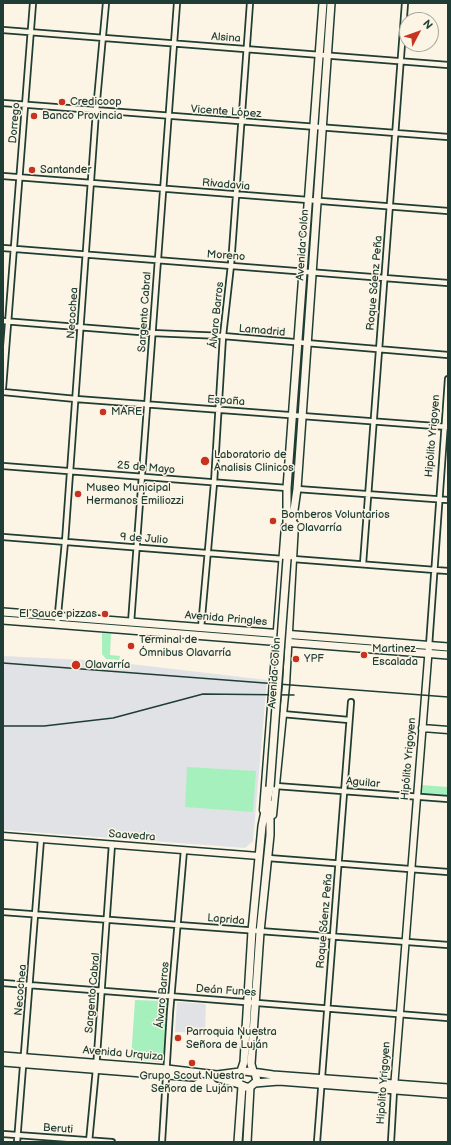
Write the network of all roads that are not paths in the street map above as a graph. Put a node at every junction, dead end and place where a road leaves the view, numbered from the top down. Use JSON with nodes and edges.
{"nodes":[{"id":1,"x":33,"y":3,"type":"edge"},
{"id":2,"x":106,"y":3,"type":"edge"},
{"id":3,"x":177,"y":3,"type":"edge"},
{"id":4,"x":250,"y":3,"type":"edge"},
{"id":5,"x":323,"y":3,"type":"edge"},
{"id":6,"x":331,"y":3,"type":"edge"},
{"id":7,"x":405,"y":3,"type":"edge"},
{"id":8,"x":3,"y":30,"type":"edge"},
{"id":9,"x":31,"y":33,"type":"junction"},
{"id":10,"x":103,"y":39,"type":"junction"},
{"id":11,"x":173,"y":43,"type":"junction"},
{"id":12,"x":246,"y":49,"type":"junction"},
{"id":13,"x":318,"y":56,"type":"junction"},
{"id":14,"x":327,"y":56,"type":"junction"},
{"id":15,"x":400,"y":62,"type":"junction"},
{"id":16,"x":448,"y":65,"type":"edge"},
{"id":17,"x":3,"y":103,"type":"edge"},
{"id":18,"x":26,"y":104,"type":"junction"},
{"id":19,"x":96,"y":111,"type":"junction"},
{"id":20,"x":168,"y":116,"type":"junction"},
{"id":21,"x":242,"y":122,"type":"junction"},
{"id":22,"x":314,"y":127,"type":"junction"},
{"id":23,"x":323,"y":128,"type":"junction"},
{"id":24,"x":395,"y":134,"type":"junction"},
{"id":25,"x":448,"y":137,"type":"edge"},
{"id":26,"x":3,"y":176,"type":"edge"},
{"id":27,"x":20,"y":177,"type":"junction"},
{"id":28,"x":91,"y":183,"type":"junction"},
{"id":29,"x":163,"y":188,"type":"junction"},
{"id":30,"x":236,"y":195,"type":"junction"},
{"id":31,"x":309,"y":200,"type":"junction"},
{"id":32,"x":318,"y":201,"type":"junction"},
{"id":33,"x":390,"y":206,"type":"junction"},
{"id":34,"x":448,"y":210,"type":"edge"},
{"id":35,"x":3,"y":248,"type":"edge"},
{"id":36,"x":14,"y":249,"type":"junction"},
{"id":37,"x":86,"y":255,"type":"junction"},
{"id":38,"x":158,"y":260,"type":"junction"},
{"id":39,"x":231,"y":265,"type":"junction"},
{"id":40,"x":303,"y":271,"type":"junction"},
{"id":41,"x":312,"y":272,"type":"junction"},
{"id":42,"x":385,"y":278,"type":"junction"},
{"id":43,"x":448,"y":283,"type":"edge"},
{"id":44,"x":6,"y":321,"type":"edge"},
{"id":45,"x":81,"y":327,"type":"junction"},
{"id":46,"x":152,"y":333,"type":"junction"},
{"id":47,"x":223,"y":336,"type":"junction"},
{"id":48,"x":298,"y":343,"type":"junction"},
{"id":49,"x":307,"y":343,"type":"junction"},
{"id":50,"x":379,"y":350,"type":"junction"},
{"id":51,"x":448,"y":355,"type":"edge"},
{"id":52,"x":448,"y":379,"type":"edge"},
{"id":53,"x":3,"y":388,"type":"edge"},
{"id":54,"x":3,"y":392,"type":"edge"},
{"id":55,"x":76,"y":399,"type":"junction"},
{"id":56,"x":147,"y":405,"type":"junction"},
{"id":57,"x":218,"y":409,"type":"junction"},
{"id":58,"x":292,"y":415,"type":"junction"},
{"id":59,"x":303,"y":417,"type":"junction"},
{"id":60,"x":373,"y":421,"type":"junction"},
{"id":61,"x":446,"y":427,"type":"edge"},
{"id":62,"x":3,"y":466,"type":"edge"},
{"id":63,"x":70,"y":471,"type":"junction"},
{"id":64,"x":141,"y":477,"type":"junction"},
{"id":65,"x":214,"y":483,"type":"junction"},
{"id":66,"x":287,"y":488,"type":"junction"},
{"id":67,"x":297,"y":489,"type":"junction"},
{"id":68,"x":368,"y":494,"type":"junction"},
{"id":69,"x":438,"y":499,"type":"junction"},
{"id":70,"x":448,"y":500,"type":"edge"},
{"id":71,"x":3,"y":537,"type":"edge"},
{"id":72,"x":65,"y":542,"type":"junction"},
{"id":73,"x":136,"y":548,"type":"junction"},
{"id":74,"x":207,"y":553,"type":"junction"},
{"id":75,"x":288,"y":559,"type":"junction"},
{"id":76,"x":363,"y":564,"type":"junction"},
{"id":77,"x":433,"y":570,"type":"junction"},
{"id":78,"x":448,"y":571,"type":"edge"},
{"id":79,"x":3,"y":612,"type":"edge"},
{"id":80,"x":3,"y":620,"type":"edge"},
{"id":81,"x":57,"y":620,"type":"junction"},
{"id":82,"x":131,"y":623,"type":"junction"},
{"id":83,"x":201,"y":628,"type":"junction"},
{"id":84,"x":277,"y":638,"type":"junction"},
{"id":85,"x":288,"y":638,"type":"junction"},
{"id":86,"x":448,"y":647,"type":"edge"},
{"id":87,"x":429,"y":650,"type":"junction"},
{"id":88,"x":448,"y":654,"type":"edge"},
{"id":89,"x":351,"y":702,"type":"dead end"},
{"id":90,"x":282,"y":714,"type":"junction"},
{"id":91,"x":349,"y":720,"type":"junction"},
{"id":92,"x":422,"y":728,"type":"junction"},
{"id":93,"x":448,"y":730,"type":"edge"},
{"id":94,"x":273,"y":787,"type":"junction"},
{"id":95,"x":344,"y":791,"type":"junction"},
{"id":96,"x":416,"y":797,"type":"junction"},
{"id":97,"x":448,"y":800,"type":"edge"},
{"id":98,"x":262,"y":826,"type":"junction"},
{"id":99,"x":3,"y":836,"type":"edge"},
{"id":100,"x":41,"y":839,"type":"junction"},
{"id":101,"x":112,"y":844,"type":"junction"},
{"id":102,"x":184,"y":850,"type":"junction"},
{"id":103,"x":259,"y":856,"type":"junction"},
{"id":104,"x":268,"y":858,"type":"junction"},
{"id":105,"x":339,"y":863,"type":"junction"},
{"id":106,"x":412,"y":869,"type":"junction"},
{"id":107,"x":448,"y":872,"type":"edge"},
{"id":108,"x":3,"y":912,"type":"edge"},
{"id":109,"x":37,"y":914,"type":"junction"},
{"id":110,"x":108,"y":920,"type":"junction"},
{"id":111,"x":178,"y":925,"type":"junction"},
{"id":112,"x":252,"y":931,"type":"junction"},
{"id":113,"x":260,"y":932,"type":"junction"},
{"id":114,"x":334,"y":936,"type":"junction"},
{"id":115,"x":406,"y":942,"type":"junction"},
{"id":116,"x":448,"y":945,"type":"edge"},
{"id":117,"x":3,"y":983,"type":"edge"},
{"id":118,"x":31,"y":986,"type":"junction"},
{"id":119,"x":102,"y":991,"type":"junction"},
{"id":120,"x":172,"y":995,"type":"junction"},
{"id":121,"x":247,"y":1001,"type":"junction"},
{"id":122,"x":255,"y":1002,"type":"junction"},
{"id":123,"x":327,"y":1008,"type":"junction"},
{"id":124,"x":399,"y":1015,"type":"junction"},
{"id":125,"x":448,"y":1018,"type":"edge"},
{"id":126,"x":3,"y":1056,"type":"edge"},
{"id":127,"x":24,"y":1060,"type":"junction"},
{"id":128,"x":3,"y":1062,"type":"edge"},
{"id":129,"x":96,"y":1066,"type":"junction"},
{"id":130,"x":167,"y":1072,"type":"junction"},
{"id":131,"x":241,"y":1072,"type":"junction"},
{"id":132,"x":254,"y":1072,"type":"junction"},
{"id":133,"x":322,"y":1081,"type":"junction"},
{"id":134,"x":240,"y":1085,"type":"junction"},
{"id":135,"x":253,"y":1085,"type":"junction"},
{"id":136,"x":394,"y":1087,"type":"junction"},
{"id":137,"x":448,"y":1088,"type":"edge"},
{"id":138,"x":448,"y":1094,"type":"edge"},
{"id":139,"x":3,"y":1134,"type":"edge"},
{"id":140,"x":17,"y":1136,"type":"junction"},
{"id":141,"x":89,"y":1141,"type":"edge"},
{"id":142,"x":17,"y":1142,"type":"edge"},
{"id":143,"x":112,"y":1142,"type":"edge"},
{"id":144,"x":162,"y":1142,"type":"edge"},
{"id":145,"x":238,"y":1142,"type":"edge"},
{"id":146,"x":246,"y":1142,"type":"edge"},
{"id":147,"x":317,"y":1142,"type":"edge"},
{"id":148,"x":391,"y":1142,"type":"edge"}],
"edges":[{"from":1,"to":9,"type":"street","name":"Dorrego"},
{"from":2,"to":10,"type":"street","name":"Necochea"},
{"from":3,"to":11,"type":"street","name":"Sargento Cabral"},
{"from":4,"to":12,"type":"street","name":"Álvaro Barros"},
{"from":5,"to":13,"type":"main road","name":"Avenida Colón"},
{"from":6,"to":14,"type":"main road","name":"Avenida Colón"},
{"from":7,"to":15,"type":"street","name":"Roque Sáenz Peña"},
{"from":8,"to":9,"type":"street","name":"Alsina"},
{"from":9,"to":10,"type":"street","name":"Alsina"},
{"from":9,"to":18,"type":"street","name":"Dorrego"},
{"from":10,"to":11,"type":"street","name":"Alsina"},
{"from":10,"to":19,"type":"street","name":"Necochea"},
{"from":11,"to":12,"type":"street","name":"Alsina"},
{"from":11,"to":20,"type":"street","name":"Sargento Cabral"},
{"from":12,"to":13,"type":"street","name":"Alsina"},
{"from":12,"to":21,"type":"street","name":"Álvaro Barros"},
{"from":13,"to":14,"type":"street","name":"Alsina"},
{"from":13,"to":22,"type":"main road","name":"Avenida Colón"},
{"from":14,"to":15,"type":"street","name":"Alsina"},
{"from":14,"to":23,"type":"main road","name":"Avenida Colón"},
{"from":15,"to":16,"type":"street","name":"Alsina"},
{"from":15,"to":24,"type":"street","name":"Roque Sáenz Peña"},
{"from":17,"to":18,"type":"street","name":"Vicente López"},
{"from":18,"to":19,"type":"street","name":"Vicente López"},
{"from":18,"to":27,"type":"street","name":"Dorrego"},
{"from":19,"to":20,"type":"street","name":"Vicente López"},
{"from":19,"to":28,"type":"street","name":"Necochea"},
{"from":20,"to":21,"type":"street","name":"Vicente López"},
{"from":20,"to":29,"type":"street","name":"Sargento Cabral"},
{"from":21,"to":22,"type":"street","name":"Vicente López"},
{"from":21,"to":30,"type":"street","name":"Álvaro Barros"},
{"from":22,"to":23,"type":"street","name":"Vicente López"},
{"from":22,"to":31,"type":"main road","name":"Avenida Colón"},
{"from":23,"to":24,"type":"street","name":"Vicente López"},
{"from":23,"to":32,"type":"main road","name":"Avenida Colón"},
{"from":24,"to":25,"type":"street","name":"Vicente López"},
{"from":24,"to":33,"type":"street","name":"Roque Sáenz Peña"},
{"from":26,"to":27,"type":"street","name":"Rivadavia"},
{"from":27,"to":28,"type":"street","name":"Rivadavia"},
{"from":27,"to":36,"type":"street","name":"Dorrego"},
{"from":28,"to":29,"type":"street","name":"Rivadavia"},
{"from":28,"to":37,"type":"street","name":"Necochea"},
{"from":29,"to":30,"type":"street","name":"Rivadavia"},
{"from":29,"to":38,"type":"street","name":"Sargento Cabral"},
{"from":30,"to":31,"type":"street","name":"Rivadavia"},
{"from":30,"to":39,"type":"street","name":"Álvaro Barros"},
{"from":31,"to":32,"type":"street","name":"Rivadavia"},
{"from":31,"to":40,"type":"main road","name":"Avenida Colón"},
{"from":32,"to":33,"type":"street","name":"Rivadavia"},
{"from":32,"to":41,"type":"main road","name":"Avenida Colón"},
{"from":33,"to":34,"type":"street","name":"Rivadavia"},
{"from":33,"to":42,"type":"street","name":"Roque Sáenz Peña"},
{"from":35,"to":36,"type":"street","name":"Moreno"},
{"from":36,"to":37,"type":"street","name":"Moreno"},
{"from":36,"to":44,"type":"street","name":"Dorrego"},
{"from":37,"to":38,"type":"street","name":"Moreno"},
{"from":37,"to":45,"type":"street","name":"Necochea"},
{"from":38,"to":39,"type":"street","name":"Moreno"},
{"from":38,"to":46,"type":"street","name":"Sargento Cabral"},
{"from":39,"to":40,"type":"street","name":"Moreno"},
{"from":39,"to":47,"type":"street","name":"Álvaro Barros"},
{"from":40,"to":41,"type":"street","name":"Moreno"},
{"from":40,"to":48,"type":"main road","name":"Avenida Colón"},
{"from":41,"to":42,"type":"street","name":"Moreno"},
{"from":41,"to":49,"type":"main road","name":"Avenida Colón"},
{"from":42,"to":43,"type":"street","name":"Moreno"},
{"from":42,"to":50,"type":"street","name":"Roque Sáenz Peña"},
{"from":44,"to":45,"type":"street","name":"Lamadrid"},
{"from":44,"to":53,"type":"street","name":"Dorrego"},
{"from":45,"to":46,"type":"street","name":"Lamadrid"},
{"from":45,"to":55,"type":"street","name":"Necochea"},
{"from":46,"to":47,"type":"street","name":"Lamadrid"},
{"from":46,"to":56,"type":"street","name":"Sargento Cabral"},
{"from":47,"to":48,"type":"street","name":"Lamadrid"},
{"from":47,"to":57,"type":"street","name":"Álvaro Barros"},
{"from":48,"to":49,"type":"street","name":"Lamadrid"},
{"from":48,"to":58,"type":"main road","name":"Avenida Colón"},
{"from":49,"to":50,"type":"street","name":"Lamadrid"},
{"from":49,"to":59,"type":"main road","name":"Avenida Colón"},
{"from":50,"to":51,"type":"street","name":"Lamadrid"},
{"from":50,"to":60,"type":"street","name":"Roque Sáenz Peña"},
{"from":52,"to":61,"type":"street","name":"Hipólito Yrigoyen"},
{"from":54,"to":55,"type":"street","name":"España"},
{"from":55,"to":56,"type":"street","name":"España"},
{"from":55,"to":63,"type":"street","name":"Necochea"},
{"from":56,"to":57,"type":"street","name":"España"},
{"from":56,"to":64,"type":"street","name":"Sargento Cabral"},
{"from":57,"to":58,"type":"street","name":"España"},
{"from":57,"to":65,"type":"street","name":"Álvaro Barros"},
{"from":58,"to":59,"type":"street","name":"España"},
{"from":58,"to":66,"type":"main road","name":"Avenida Colón"},
{"from":59,"to":60,"type":"street","name":"España"},
{"from":59,"to":67,"type":"main road","name":"Avenida Colón"},
{"from":60,"to":61,"type":"street","name":"España"},
{"from":60,"to":68,"type":"street","name":"Roque Sáenz Peña"},
{"from":61,"to":69,"type":"street","name":"Hipólito Yrigoyen"},
{"from":62,"to":63,"type":"street","name":"25 de Mayo"},
{"from":63,"to":64,"type":"street","name":"25 de Mayo"},
{"from":63,"to":72,"type":"street","name":"Necochea"},
{"from":64,"to":65,"type":"street","name":"25 de Mayo"},
{"from":64,"to":73,"type":"street","name":"Sargento Cabral"},
{"from":65,"to":66,"type":"street","name":"25 de Mayo"},
{"from":65,"to":74,"type":"street","name":"Álvaro Barros"},
{"from":66,"to":75,"type":"main road","name":"Avenida Colón"},
{"from":67,"to":68,"type":"street"},
{"from":67,"to":75,"type":"main road","name":"Avenida Colón"},
{"from":68,"to":69,"type":"street"},
{"from":68,"to":76,"type":"street","name":"Roque Sáenz Peña"},
{"from":69,"to":70,"type":"street"},
{"from":69,"to":77,"type":"street","name":"Hipólito Yrigoyen"},
{"from":71,"to":72,"type":"street","name":"9 de Julio"},
{"from":72,"to":73,"type":"street","name":"9 de Julio"},
{"from":72,"to":81,"type":"street","name":"Necochea"},
{"from":73,"to":74,"type":"street","name":"9 de Julio"},
{"from":73,"to":82,"type":"street","name":"Sargento Cabral"},
{"from":74,"to":75,"type":"street","name":"9 de Julio"},
{"from":74,"to":83,"type":"street","name":"Álvaro Barros"},
{"from":75,"to":76,"type":"street","name":"9 de Julio"},
{"from":75,"to":84,"type":"street","name":"Avenida Colón"},
{"from":75,"to":85,"type":"street","name":"Avenida Colón"},
{"from":75,"to":94,"type":"main road","name":"Avenida Colón","bridge":true},
{"from":76,"to":77,"type":"street","name":"9 de Julio"},
{"from":77,"to":78,"type":"street","name":"9 de Julio"},
{"from":77,"to":87,"type":"street","name":"Hipólito Yrigoyen"},
{"from":79,"to":81,"type":"main road","name":"Avenida Pringles"},
{"from":80,"to":81,"type":"main road","name":"Avenida Pringles"},
{"from":81,"to":82,"type":"main road","name":"Avenida Pringles"},
{"from":81,"to":84,"type":"main road","name":"Avenida Pringles"},
{"from":82,"to":83,"type":"main road","name":"Avenida Pringles"},
{"from":83,"to":84,"type":"main road","name":"Avenida Pringles"},
{"from":84,"to":85,"type":"main road","name":"Avenida Pringles"},
{"from":84,"to":98,"type":"street","name":"Avenida Colón"},
{"from":85,"to":87,"type":"main road","name":"Avenida Pringles"},
{"from":85,"to":90,"type":"street","name":"Avenida Colón"},
{"from":86,"to":87,"type":"main road","name":"Avenida Pringles"},
{"from":87,"to":88,"type":"main road","name":"Avenida Pringles"},
{"from":87,"to":92,"type":"street","name":"Hipólito Yrigoyen"},
{"from":89,"to":91,"type":"street","name":"Roque Sáenz Peña"},
{"from":90,"to":91,"type":"street"},
{"from":90,"to":94,"type":"street","name":"Avenida Colón"},
{"from":91,"to":95,"type":"street","name":"Roque Sáenz Peña"},
{"from":92,"to":93,"type":"street"},
{"from":92,"to":96,"type":"street","name":"Hipólito Yrigoyen"},
{"from":94,"to":95,"type":"street","name":"Aguilar"},
{"from":94,"to":98,"type":"main road","name":"Avenida Colón"},
{"from":94,"to":104,"type":"main road","name":"Avenida Colón"},
{"from":95,"to":96,"type":"street","name":"Aguilar"},
{"from":95,"to":105,"type":"street","name":"Roque Sáenz Peña"},
{"from":96,"to":97,"type":"street","name":"Aguilar"},
{"from":96,"to":106,"type":"street","name":"Hipólito Yrigoyen"},
{"from":98,"to":103,"type":"main road","name":"Avenida Colón"},
{"from":99,"to":100,"type":"street","name":"Saavedra"},
{"from":100,"to":101,"type":"street","name":"Saavedra"},
{"from":100,"to":109,"type":"street","name":"Necochea"},
{"from":101,"to":102,"type":"street","name":"Saavedra"},
{"from":101,"to":110,"type":"street","name":"Sargento Cabral"},
{"from":102,"to":103,"type":"street","name":"Saavedra"},
{"from":102,"to":111,"type":"street","name":"Álvaro Barros"},
{"from":103,"to":112,"type":"main road","name":"Avenida Colón"},
{"from":104,"to":105,"type":"street"},
{"from":104,"to":113,"type":"main road","name":"Avenida Colón"},
{"from":105,"to":106,"type":"street"},
{"from":105,"to":114,"type":"street","name":"Roque Sáenz Peña"},
{"from":106,"to":107,"type":"street"},
{"from":106,"to":115,"type":"street","name":"Hipólito Yrigoyen"},
{"from":108,"to":109,"type":"street","name":"Laprida"},
{"from":109,"to":110,"type":"street","name":"Laprida"},
{"from":109,"to":118,"type":"street","name":"Necochea"},
{"from":110,"to":111,"type":"street","name":"Laprida"},
{"from":110,"to":119,"type":"street","name":"Sargento Cabral"},
{"from":111,"to":112,"type":"street","name":"Laprida"},
{"from":111,"to":120,"type":"street","name":"Álvaro Barros"},
{"from":112,"to":113,"type":"street","name":"Laprida"},
{"from":112,"to":121,"type":"main road","name":"Avenida Colón"},
{"from":113,"to":114,"type":"street","name":"Laprida"},
{"from":113,"to":122,"type":"main road","name":"Avenida Colón"},
{"from":114,"to":115,"type":"street","name":"Laprida"},
{"from":114,"to":123,"type":"street","name":"Roque Sáenz Peña"},
{"from":115,"to":116,"type":"street","name":"Laprida"},
{"from":115,"to":124,"type":"street","name":"Hipólito Yrigoyen"},
{"from":117,"to":118,"type":"street","name":"Deán Funes"},
{"from":118,"to":119,"type":"street","name":"Deán Funes"},
{"from":118,"to":127,"type":"street","name":"Necochea"},
{"from":119,"to":120,"type":"street","name":"Deán Funes"},
{"from":119,"to":129,"type":"street","name":"Sargento Cabral"},
{"from":120,"to":121,"type":"street","name":"Deán Funes"},
{"from":120,"to":130,"type":"street","name":"Álvaro Barros"},
{"from":121,"to":122,"type":"street","name":"Deán Funes"},
{"from":121,"to":131,"type":"main road","name":"Avenida Colón"},
{"from":122,"to":123,"type":"street","name":"Deán Funes"},
{"from":122,"to":132,"type":"main road","name":"Avenida Colón"},
{"from":123,"to":124,"type":"street","name":"Deán Funes"},
{"from":123,"to":133,"type":"street","name":"Roque Sáenz Peña"},
{"from":124,"to":125,"type":"street","name":"Deán Funes"},
{"from":124,"to":136,"type":"street","name":"Hipólito Yrigoyen"},
{"from":126,"to":127,"type":"main road","name":"Avenida Urquiza"},
{"from":127,"to":128,"type":"main road","name":"Avenida Urquiza"},
{"from":127,"to":129,"type":"main road","name":"Avenida Urquiza"},
{"from":127,"to":140,"type":"street","name":"Necochea"},
{"from":129,"to":130,"type":"main road","name":"Avenida Urquiza"},
{"from":129,"to":141,"type":"street","name":"Sargento Cabral"},
{"from":130,"to":131,"type":"main road","name":"Avenida Urquiza"},
{"from":130,"to":134,"type":"main road","name":"Avenida Urquiza"},
{"from":130,"to":144,"type":"street","name":"Álvaro Barros"},
{"from":131,"to":132,"type":"main road"},
{"from":131,"to":134,"type":"main road"},
{"from":132,"to":133,"type":"main road"},
{"from":132,"to":135,"type":"main road"},
{"from":133,"to":135,"type":"main road"},
{"from":133,"to":136,"type":"main road"},
{"from":133,"to":147,"type":"street","name":"Roque Sáenz Peña"},
{"from":134,"to":135,"type":"main road"},
{"from":134,"to":145,"type":"main road"},
{"from":135,"to":146,"type":"main road"},
{"from":136,"to":137,"type":"main road"},
{"from":136,"to":138,"type":"main road"},
{"from":136,"to":148,"type":"street","name":"Hipólito Yrigoyen"},
{"from":139,"to":140,"type":"street","name":"Beruti"},
{"from":140,"to":141,"type":"street","name":"Beruti"},
{"from":140,"to":142,"type":"street","name":"Necochea"},
{"from":141,"to":143,"type":"street","name":"Beruti"}]}
